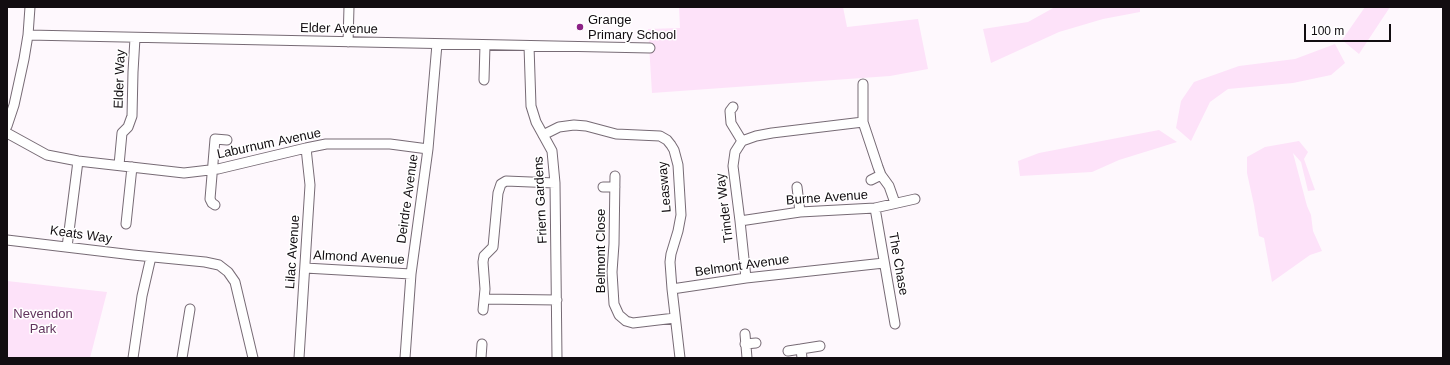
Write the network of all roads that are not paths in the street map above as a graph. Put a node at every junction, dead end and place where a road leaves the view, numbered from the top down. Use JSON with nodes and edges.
{"nodes":[{"id":1,"x":30,"y":7,"type":"edge"},
{"id":2,"x":349,"y":7,"type":"edge"},
{"id":3,"x":28,"y":36,"type":"junction"},
{"id":4,"x":135,"y":38,"type":"junction"},
{"id":5,"x":348,"y":42,"type":"junction"},
{"id":6,"x":437,"y":44,"type":"junction"},
{"id":7,"x":485,"y":45,"type":"junction"},
{"id":8,"x":529,"y":46,"type":"junction"},
{"id":9,"x":650,"y":48,"type":"dead end"},
{"id":10,"x":484,"y":80,"type":"dead end"},
{"id":11,"x":863,"y":84,"type":"dead end"},
{"id":12,"x":733,"y":107,"type":"dead end"},
{"id":13,"x":863,"y":122,"type":"junction"},
{"id":14,"x":7,"y":126,"type":"edge"},
{"id":15,"x":7,"y":133,"type":"edge"},
{"id":16,"x":543,"y":135,"type":"junction"},
{"id":17,"x":227,"y":140,"type":"dead end"},
{"id":18,"x":742,"y":141,"type":"junction"},
{"id":19,"x":306,"y":148,"type":"junction"},
{"id":20,"x":428,"y":149,"type":"junction"},
{"id":21,"x":78,"y":161,"type":"junction"},
{"id":22,"x":119,"y":165,"type":"junction"},
{"id":23,"x":132,"y":167,"type":"junction"},
{"id":24,"x":212,"y":170,"type":"junction"},
{"id":25,"x":881,"y":175,"type":"junction"},
{"id":26,"x":614,"y":176,"type":"dead end"},
{"id":27,"x":871,"y":180,"type":"dead end"},
{"id":28,"x":555,"y":183,"type":"junction"},
{"id":29,"x":603,"y":187,"type":"dead end"},
{"id":30,"x":614,"y":187,"type":"junction"},
{"id":31,"x":797,"y":187,"type":"dead end"},
{"id":32,"x":915,"y":199,"type":"dead end"},
{"id":33,"x":895,"y":203,"type":"junction"},
{"id":34,"x":215,"y":205,"type":"dead end"},
{"id":35,"x":874,"y":208,"type":"junction"},
{"id":36,"x":800,"y":212,"type":"junction"},
{"id":37,"x":740,"y":220,"type":"junction"},
{"id":38,"x":126,"y":224,"type":"dead end"},
{"id":39,"x":7,"y":240,"type":"edge"},
{"id":40,"x":67,"y":247,"type":"junction"},
{"id":41,"x":151,"y":257,"type":"junction"},
{"id":42,"x":884,"y":262,"type":"junction"},
{"id":43,"x":305,"y":268,"type":"junction"},
{"id":44,"x":411,"y":274,"type":"junction"},
{"id":45,"x":746,"y":278,"type":"junction"},
{"id":46,"x":672,"y":289,"type":"junction"},
{"id":47,"x":484,"y":299,"type":"junction"},
{"id":48,"x":557,"y":300,"type":"junction"},
{"id":49,"x":190,"y":309,"type":"dead end"},
{"id":50,"x":483,"y":310,"type":"dead end"},
{"id":51,"x":675,"y":318,"type":"junction"},
{"id":52,"x":895,"y":324,"type":"dead end"},
{"id":53,"x":745,"y":334,"type":"dead end"},
{"id":54,"x":756,"y":343,"type":"dead end"},
{"id":55,"x":482,"y":344,"type":"dead end"},
{"id":56,"x":746,"y":344,"type":"junction"},
{"id":57,"x":820,"y":346,"type":"dead end"},
{"id":58,"x":788,"y":351,"type":"dead end"},
{"id":59,"x":801,"y":354,"type":"edge"},
{"id":60,"x":133,"y":358,"type":"edge"},
{"id":61,"x":182,"y":358,"type":"edge"},
{"id":62,"x":253,"y":358,"type":"edge"},
{"id":63,"x":299,"y":358,"type":"edge"},
{"id":64,"x":405,"y":358,"type":"edge"},
{"id":65,"x":480,"y":358,"type":"edge"},
{"id":66,"x":557,"y":358,"type":"edge"},
{"id":67,"x":680,"y":358,"type":"edge"},
{"id":68,"x":747,"y":358,"type":"edge"}],
"edges":[{"from":1,"to":3,"type":"street"},
{"from":2,"to":5,"type":"street"},
{"from":3,"to":4,"type":"street","name":"Elder Avenue"},
{"from":3,"to":14,"type":"street"},
{"from":4,"to":5,"type":"street","name":"Elder Avenue"},
{"from":4,"to":22,"type":"street","name":"Elder Way"},
{"from":5,"to":6,"type":"street","name":"Elder Avenue"},
{"from":6,"to":7,"type":"street","name":"Elder Avenue"},
{"from":6,"to":20,"type":"street","name":"Deirdre Avenue"},
{"from":7,"to":8,"type":"street","name":"Elder Avenue"},
{"from":7,"to":10,"type":"street"},
{"from":8,"to":9,"type":"street","name":"Elder Avenue"},
{"from":8,"to":16,"type":"street","name":"Friern Gardens"},
{"from":11,"to":13,"type":"street"},
{"from":12,"to":18,"type":"street"},
{"from":13,"to":18,"type":"street"},
{"from":13,"to":25,"type":"street"},
{"from":15,"to":21,"type":"street","name":"Laburnum Avenue"},
{"from":16,"to":28,"type":"street","name":"Friern Gardens"},
{"from":16,"to":46,"type":"street","name":"Leasway"},
{"from":17,"to":24,"type":"street","name":"Laburnum Avenue"},
{"from":18,"to":37,"type":"street","name":"Trinder Way"},
{"from":19,"to":20,"type":"street","name":"Laburnum Avenue"},
{"from":19,"to":24,"type":"street","name":"Laburnum Avenue"},
{"from":19,"to":43,"type":"street","name":"Lilac Avenue"},
{"from":20,"to":44,"type":"street","name":"Deirdre Avenue"},
{"from":21,"to":22,"type":"street","name":"Laburnum Avenue"},
{"from":21,"to":40,"type":"street"},
{"from":22,"to":23,"type":"street","name":"Laburnum Avenue"},
{"from":23,"to":24,"type":"street","name":"Laburnum Avenue"},
{"from":23,"to":38,"type":"street"},
{"from":24,"to":34,"type":"street","name":"Laburnum Avenue"},
{"from":25,"to":27,"type":"street"},
{"from":25,"to":33,"type":"street"},
{"from":26,"to":30,"type":"street","name":"Belmont Close"},
{"from":28,"to":47,"type":"street"},
{"from":28,"to":48,"type":"street","name":"Friern Gardens"},
{"from":29,"to":30,"type":"street"},
{"from":30,"to":51,"type":"street","name":"Belmont Close"},
{"from":31,"to":36,"type":"street"},
{"from":32,"to":33,"type":"street","name":"Burne Avenue"},
{"from":33,"to":35,"type":"street","name":"Burne Avenue"},
{"from":35,"to":36,"type":"street","name":"Burne Avenue"},
{"from":35,"to":42,"type":"street","name":"The Chase"},
{"from":36,"to":37,"type":"street","name":"Burne Avenue"},
{"from":37,"to":45,"type":"street","name":"Trinder Way"},
{"from":39,"to":40,"type":"street","name":"Keats Way"},
{"from":40,"to":41,"type":"street","name":"Keats Way"},
{"from":41,"to":60,"type":"street"},
{"from":41,"to":62,"type":"street","name":"Keats Way"},
{"from":42,"to":45,"type":"street","name":"Belmont Avenue"},
{"from":42,"to":52,"type":"street","name":"The Chase"},
{"from":43,"to":44,"type":"street","name":"Almond Avenue"},
{"from":43,"to":63,"type":"street","name":"Lilac Avenue"},
{"from":44,"to":64,"type":"street","name":"Deirdre Avenue"},
{"from":45,"to":46,"type":"street","name":"Belmont Avenue"},
{"from":46,"to":51,"type":"street"},
{"from":47,"to":48,"type":"street"},
{"from":47,"to":50,"type":"street"},
{"from":48,"to":66,"type":"street","name":"Friern Gardens"},
{"from":49,"to":61,"type":"street"},
{"from":51,"to":67,"type":"street"},
{"from":53,"to":56,"type":"street"},
{"from":54,"to":56,"type":"street"},
{"from":55,"to":65,"type":"street"},
{"from":56,"to":68,"type":"street"},
{"from":57,"to":59,"type":"street"},
{"from":58,"to":59,"type":"street"}]}
